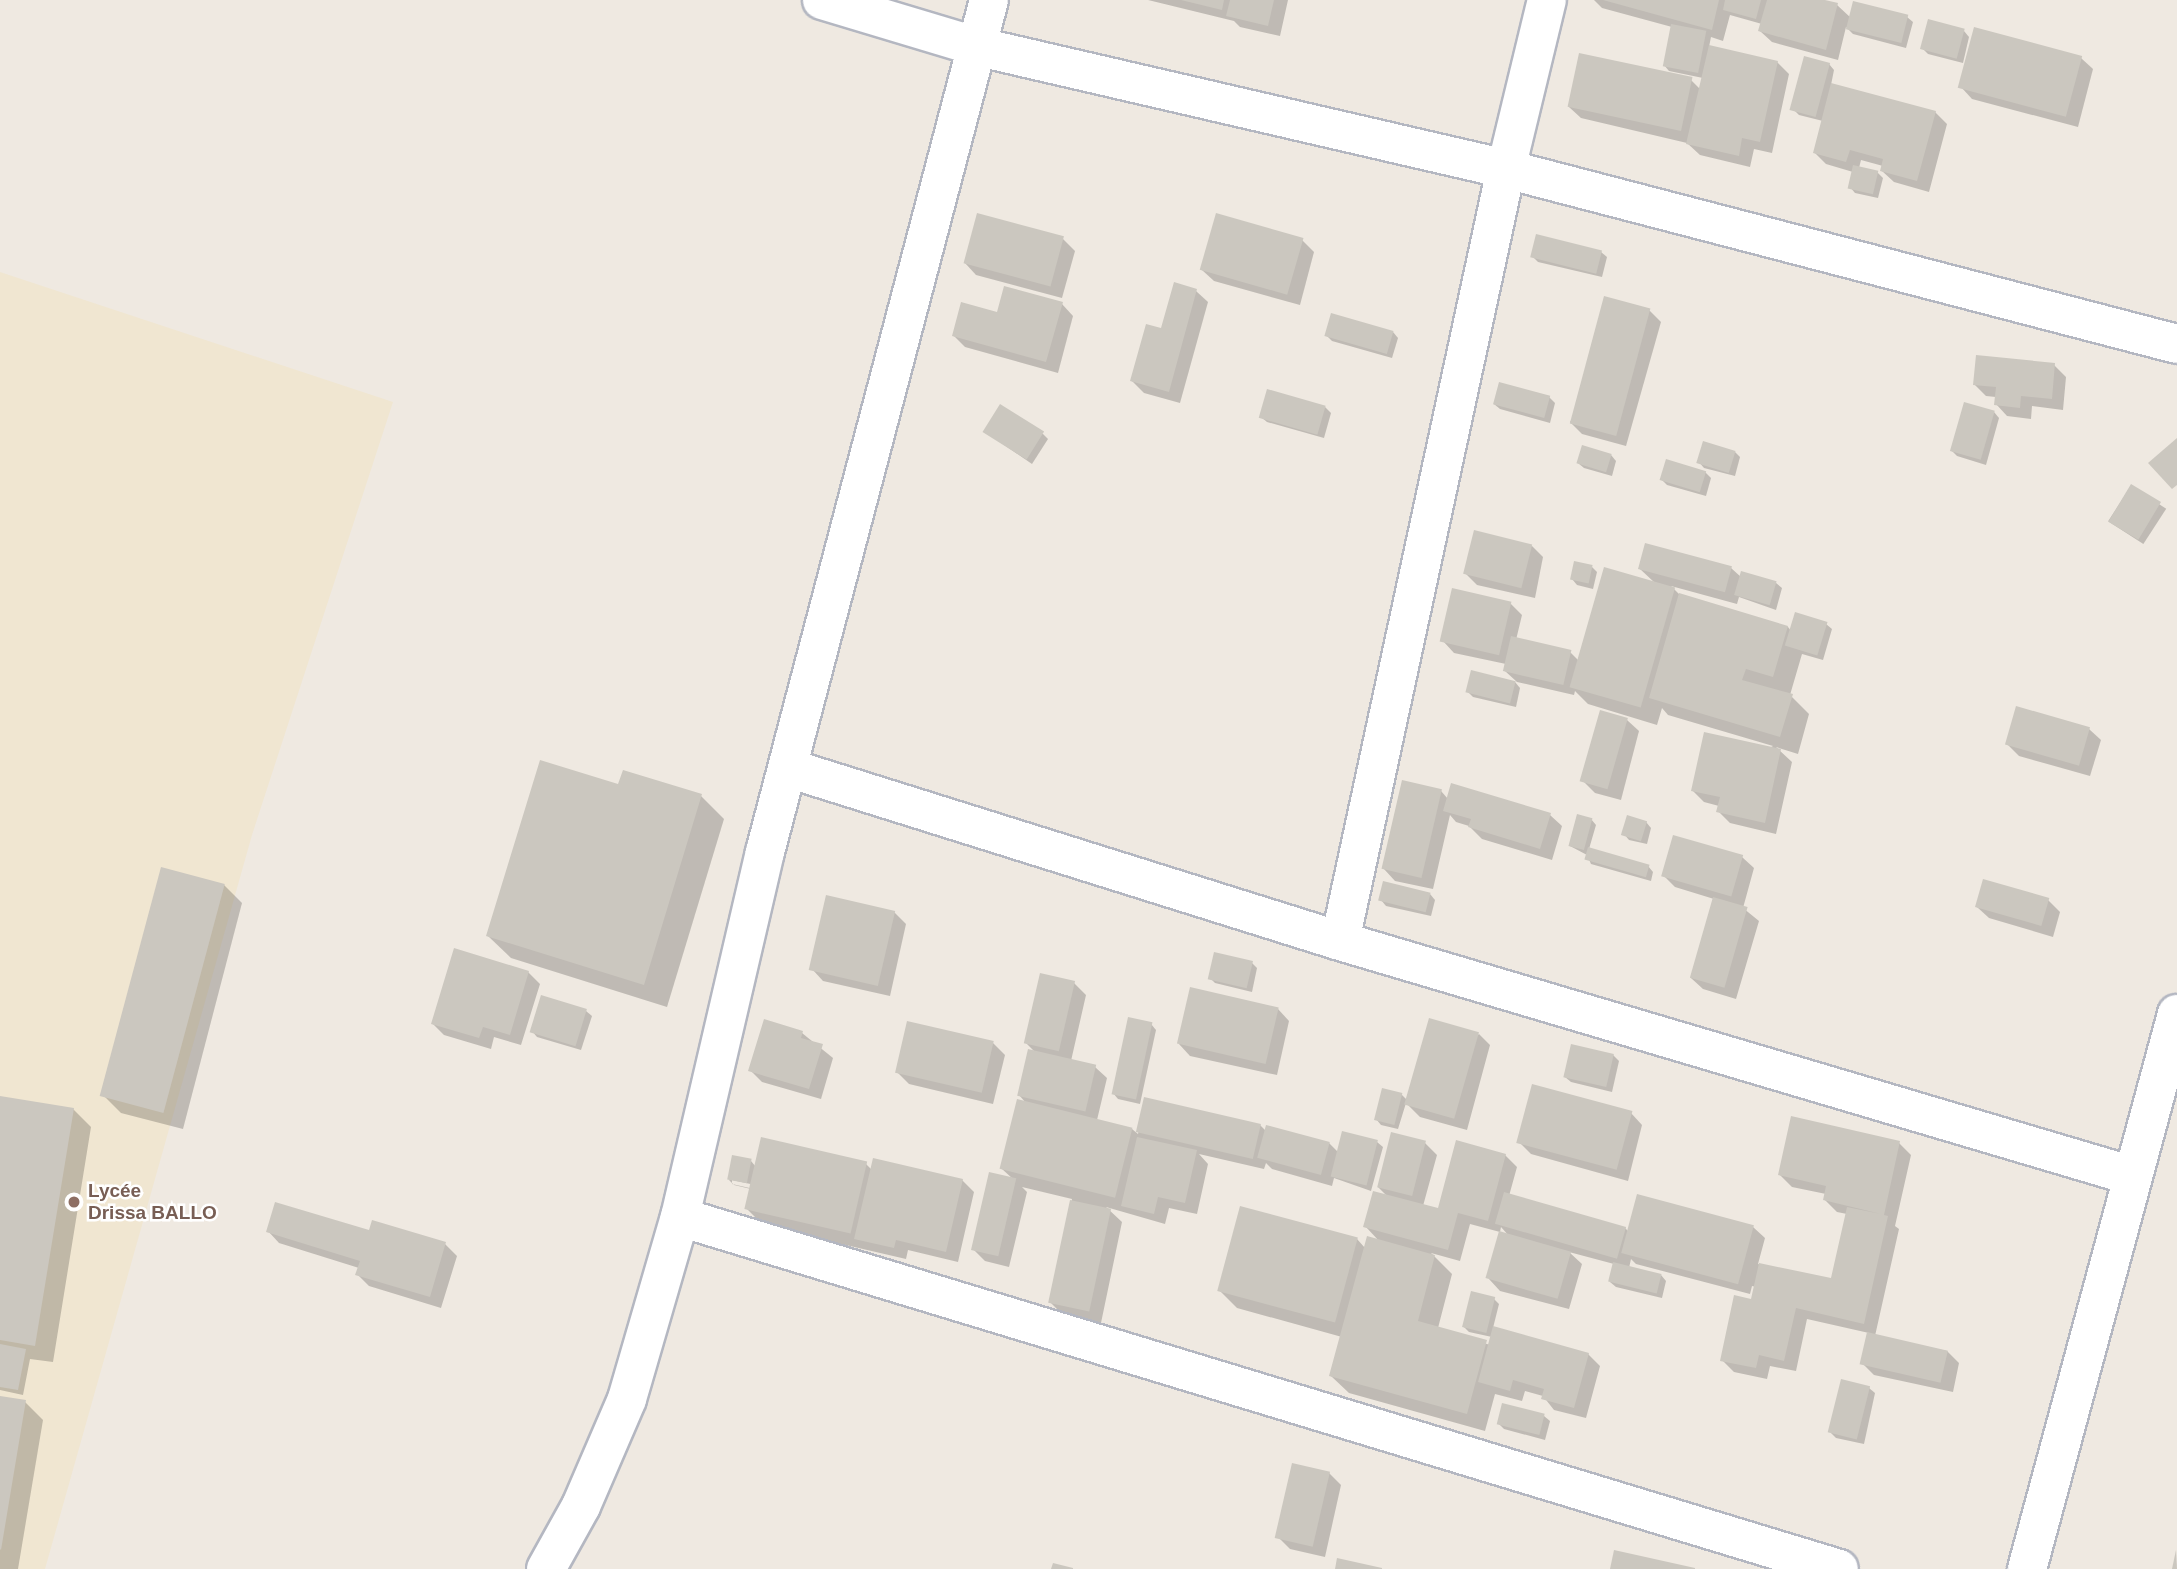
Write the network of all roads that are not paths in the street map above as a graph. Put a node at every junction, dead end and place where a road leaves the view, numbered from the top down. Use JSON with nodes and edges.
{"nodes":[{"id":1,"x":822,"y":0,"type":"edge"},
{"id":2,"x":989,"y":0,"type":"edge"},
{"id":3,"x":1547,"y":0,"type":"edge"},
{"id":4,"x":975,"y":46,"type":"junction"},
{"id":5,"x":1506,"y":169,"type":"junction"},
{"id":6,"x":2177,"y":344,"type":"edge"},
{"id":7,"x":788,"y":768,"type":"junction"},
{"id":8,"x":1340,"y":941,"type":"junction"},
{"id":9,"x":2177,"y":1014,"type":"edge"},
{"id":10,"x":2133,"y":1176,"type":"junction"},
{"id":11,"x":680,"y":1217,"type":"junction"},
{"id":12,"x":546,"y":1569,"type":"edge"},
{"id":13,"x":1839,"y":1569,"type":"edge"},
{"id":14,"x":2027,"y":1569,"type":"edge"}],
"edges":[{"from":1,"to":4,"type":"street"},
{"from":2,"to":4,"type":"street"},
{"from":3,"to":5,"type":"street"},
{"from":4,"to":5,"type":"street"},
{"from":4,"to":7,"type":"street"},
{"from":5,"to":6,"type":"street"},
{"from":5,"to":8,"type":"street"},
{"from":7,"to":8,"type":"street"},
{"from":7,"to":11,"type":"street"},
{"from":8,"to":10,"type":"street"},
{"from":9,"to":10,"type":"street"},
{"from":10,"to":14,"type":"street"},
{"from":11,"to":12,"type":"street"},
{"from":11,"to":13,"type":"street"}]}
